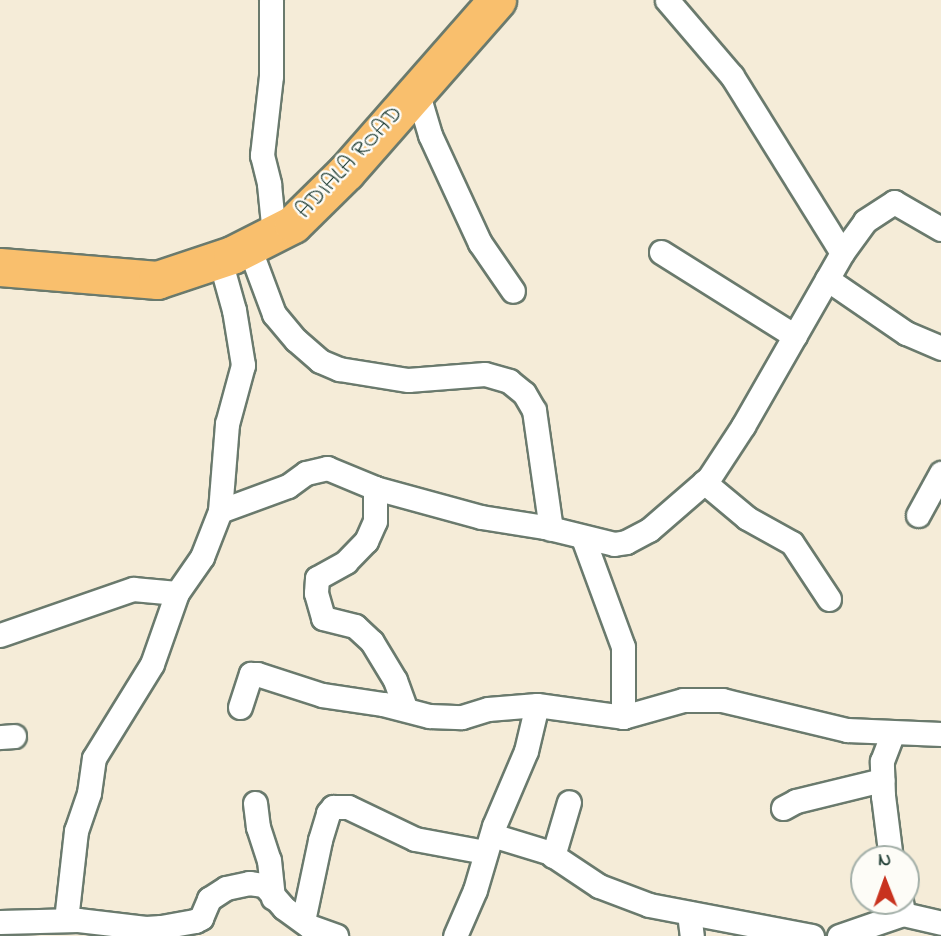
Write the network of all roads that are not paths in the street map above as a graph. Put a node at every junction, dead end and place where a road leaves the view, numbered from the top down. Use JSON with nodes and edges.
{"nodes":[{"id":1,"x":271,"y":0,"type":"edge"},
{"id":2,"x":497,"y":0,"type":"edge"},
{"id":3,"x":667,"y":0,"type":"edge"},
{"id":4,"x":417,"y":91,"type":"junction"},
{"id":5,"x":941,"y":229,"type":"edge"},
{"id":6,"x":247,"y":247,"type":"junction"},
{"id":7,"x":661,"y":252,"type":"dead end"},
{"id":8,"x":842,"y":253,"type":"junction"},
{"id":9,"x":0,"y":267,"type":"edge"},
{"id":10,"x":827,"y":279,"type":"junction"},
{"id":11,"x":513,"y":291,"type":"dead end"},
{"id":12,"x":795,"y":336,"type":"junction"},
{"id":13,"x":941,"y":348,"type":"edge"},
{"id":14,"x":941,"y":473,"type":"edge"},
{"id":15,"x":704,"y":482,"type":"junction"},
{"id":16,"x":375,"y":488,"type":"junction"},
{"id":17,"x":220,"y":511,"type":"junction"},
{"id":18,"x":918,"y":515,"type":"dead end"},
{"id":19,"x":551,"y":529,"type":"junction"},
{"id":20,"x":583,"y":537,"type":"junction"},
{"id":21,"x":177,"y":593,"type":"junction"},
{"id":22,"x":829,"y":599,"type":"dead end"},
{"id":23,"x":0,"y":635,"type":"edge"},
{"id":24,"x":537,"y":705,"type":"junction"},
{"id":25,"x":240,"y":707,"type":"dead end"},
{"id":26,"x":405,"y":708,"type":"junction"},
{"id":27,"x":623,"y":717,"type":"junction"},
{"id":28,"x":893,"y":733,"type":"junction"},
{"id":29,"x":941,"y":734,"type":"edge"},
{"id":30,"x":882,"y":780,"type":"junction"},
{"id":31,"x":255,"y":803,"type":"dead end"},
{"id":32,"x":569,"y":803,"type":"dead end"},
{"id":33,"x":783,"y":808,"type":"dead end"},
{"id":34,"x":488,"y":843,"type":"junction"},
{"id":35,"x":889,"y":845,"type":"edge"},
{"id":36,"x":553,"y":856,"type":"junction"},
{"id":37,"x":273,"y":898,"type":"junction"},
{"id":38,"x":690,"y":913,"type":"junction"},
{"id":39,"x":920,"y":914,"type":"edge"},
{"id":40,"x":885,"y":915,"type":"edge"},
{"id":41,"x":66,"y":920,"type":"junction"},
{"id":42,"x":303,"y":921,"type":"junction"},
{"id":43,"x":0,"y":922,"type":"edge"},
{"id":44,"x":941,"y":923,"type":"edge"},
{"id":45,"x":336,"y":936,"type":"edge"},
{"id":46,"x":455,"y":936,"type":"edge"},
{"id":47,"x":692,"y":936,"type":"edge"},
{"id":48,"x":812,"y":936,"type":"edge"},
{"id":49,"x":839,"y":936,"type":"edge"}],
"edges":[{"from":1,"to":6,"type":"street"},
{"from":2,"to":4,"type":"main road","name":"ADIALA ROAD"},
{"from":3,"to":8,"type":"street"},
{"from":4,"to":6,"type":"main road","name":"ADIALA ROAD"},
{"from":4,"to":11,"type":"street"},
{"from":5,"to":8,"type":"street"},
{"from":6,"to":9,"type":"main road","name":"ADIALA ROAD"},
{"from":6,"to":17,"type":"street"},
{"from":6,"to":19,"type":"street"},
{"from":7,"to":12,"type":"street"},
{"from":8,"to":10,"type":"street"},
{"from":10,"to":12,"type":"street"},
{"from":10,"to":13,"type":"street"},
{"from":12,"to":15,"type":"street"},
{"from":14,"to":18,"type":"street"},
{"from":15,"to":20,"type":"street"},
{"from":15,"to":22,"type":"street"},
{"from":16,"to":17,"type":"street"},
{"from":16,"to":19,"type":"street"},
{"from":16,"to":26,"type":"street"},
{"from":17,"to":21,"type":"street"},
{"from":19,"to":20,"type":"street"},
{"from":20,"to":27,"type":"street"},
{"from":21,"to":23,"type":"street"},
{"from":21,"to":41,"type":"street"},
{"from":24,"to":26,"type":"street"},
{"from":24,"to":27,"type":"street"},
{"from":24,"to":34,"type":"street"},
{"from":25,"to":26,"type":"street"},
{"from":27,"to":28,"type":"street"},
{"from":28,"to":29,"type":"street"},
{"from":28,"to":30,"type":"street"},
{"from":30,"to":33,"type":"street"},
{"from":30,"to":35,"type":"street"},
{"from":31,"to":37,"type":"street"},
{"from":32,"to":36,"type":"street"},
{"from":34,"to":36,"type":"street"},
{"from":34,"to":42,"type":"street"},
{"from":34,"to":46,"type":"street"},
{"from":36,"to":38,"type":"street"},
{"from":37,"to":41,"type":"street"},
{"from":37,"to":42,"type":"street"},
{"from":38,"to":47,"type":"street"},
{"from":38,"to":48,"type":"street"},
{"from":39,"to":44,"type":"street"},
{"from":40,"to":49,"type":"street"},
{"from":41,"to":43,"type":"street"},
{"from":42,"to":45,"type":"street"}]}
